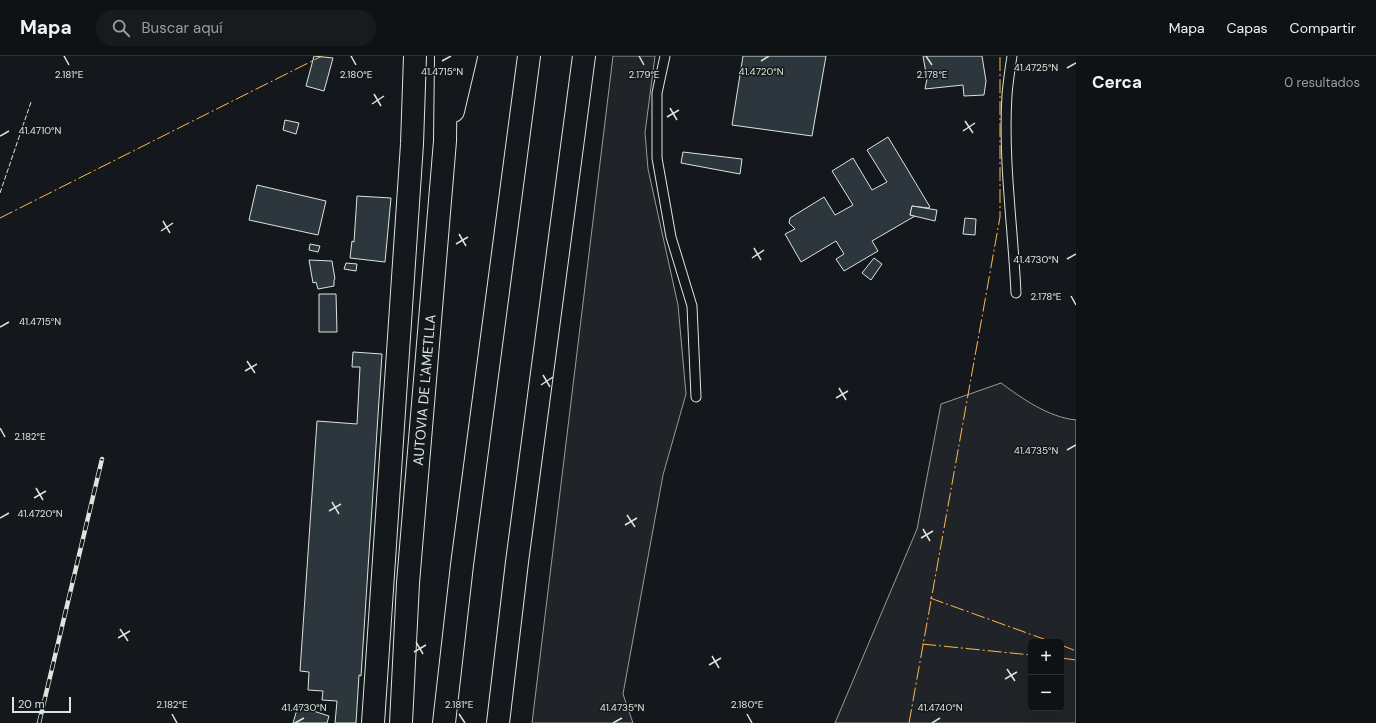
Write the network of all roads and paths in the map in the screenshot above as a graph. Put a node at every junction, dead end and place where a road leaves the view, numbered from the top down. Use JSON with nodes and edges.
{"nodes":[{"id":1,"x":415,"y":56,"type":"edge"},
{"id":2,"x":446,"y":56,"type":"edge"},
{"id":3,"x":466,"y":56,"type":"edge"},
{"id":4,"x":529,"y":56,"type":"edge"},
{"id":5,"x":584,"y":56,"type":"edge"},
{"id":6,"x":665,"y":56,"type":"edge"},
{"id":7,"x":1012,"y":56,"type":"edge"},
{"id":8,"x":445,"y":141,"type":"junction"},
{"id":9,"x":1016,"y":293,"type":"dead end"},
{"id":10,"x":696,"y":397,"type":"dead end"},
{"id":11,"x":372,"y":723,"type":"edge"},
{"id":12,"x":401,"y":723,"type":"edge"},
{"id":13,"x":444,"y":723,"type":"edge"},
{"id":14,"x":498,"y":723,"type":"edge"}],
"edges":[{"from":1,"to":11,"type":"highway","name":"AUTOVIA DE L'AMETLLA"},
{"from":2,"to":8,"type":"highway","name":"AUTOVIA DE L'AMETLLA"},
{"from":3,"to":8,"type":"highway"},
{"from":4,"to":13,"type":"highway"},
{"from":5,"to":14,"type":"highway"},
{"from":6,"to":10,"type":"lane"},
{"from":7,"to":9,"type":"lane"},
{"from":8,"to":12,"type":"highway","name":"AUTOVIA DE L'AMETLLA"}]}
